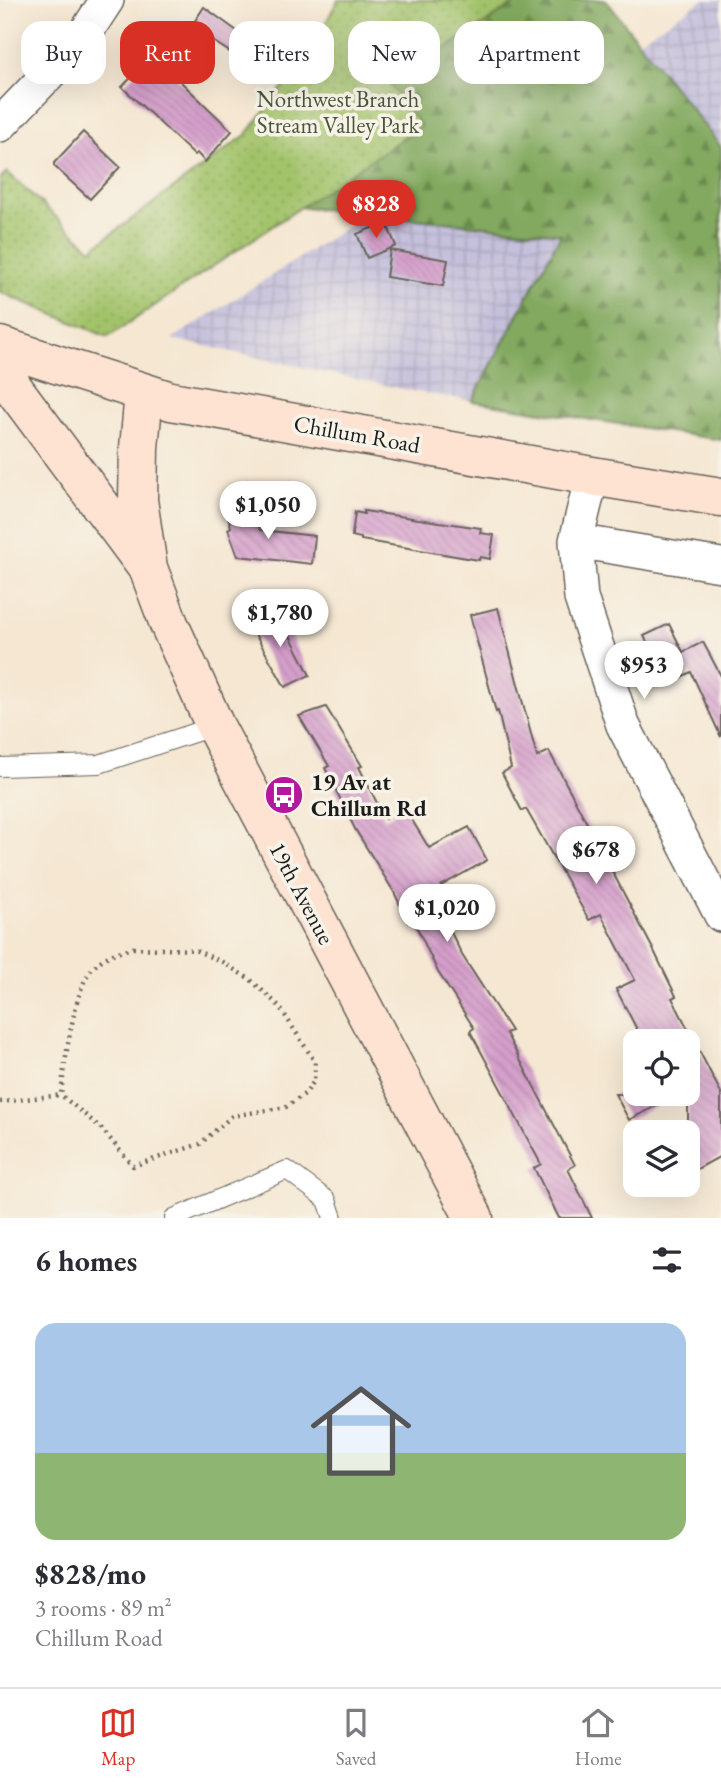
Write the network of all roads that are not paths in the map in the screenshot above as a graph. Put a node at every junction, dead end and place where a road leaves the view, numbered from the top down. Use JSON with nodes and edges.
{"nodes":[{"id":1,"x":107,"y":0,"type":"edge"},
{"id":2,"x":0,"y":125,"type":"edge"},
{"id":3,"x":0,"y":346,"type":"edge"},
{"id":4,"x":0,"y":366,"type":"edge"},
{"id":5,"x":144,"y":393,"type":"junction"},
{"id":6,"x":592,"y":476,"type":"junction"},
{"id":7,"x":721,"y":497,"type":"edge"},
{"id":8,"x":576,"y":541,"type":"junction"},
{"id":9,"x":721,"y":565,"type":"edge"},
{"id":10,"x":148,"y":568,"type":"junction"},
{"id":11,"x":215,"y":726,"type":"junction"},
{"id":12,"x":0,"y":767,"type":"edge"},
{"id":13,"x":721,"y":915,"type":"edge"},
{"id":14,"x":174,"y":1218,"type":"edge"},
{"id":15,"x":333,"y":1218,"type":"edge"},
{"id":16,"x":474,"y":1218,"type":"edge"}],
"edges":[{"from":1,"to":2,"type":"street"},
{"from":3,"to":5,"type":"main road","name":"Chillum Road"},
{"from":4,"to":10,"type":"main road"},
{"from":5,"to":6,"type":"main road","name":"Chillum Road"},
{"from":5,"to":10,"type":"main road","name":"19th Avenue"},
{"from":6,"to":7,"type":"main road","name":"Chillum Road"},
{"from":6,"to":8,"type":"street"},
{"from":8,"to":9,"type":"street"},
{"from":8,"to":13,"type":"street"},
{"from":10,"to":11,"type":"main road","name":"19th Avenue"},
{"from":11,"to":12,"type":"lane"},
{"from":11,"to":16,"type":"main road","name":"19th Avenue"},
{"from":14,"to":15,"type":"lane"}]}
